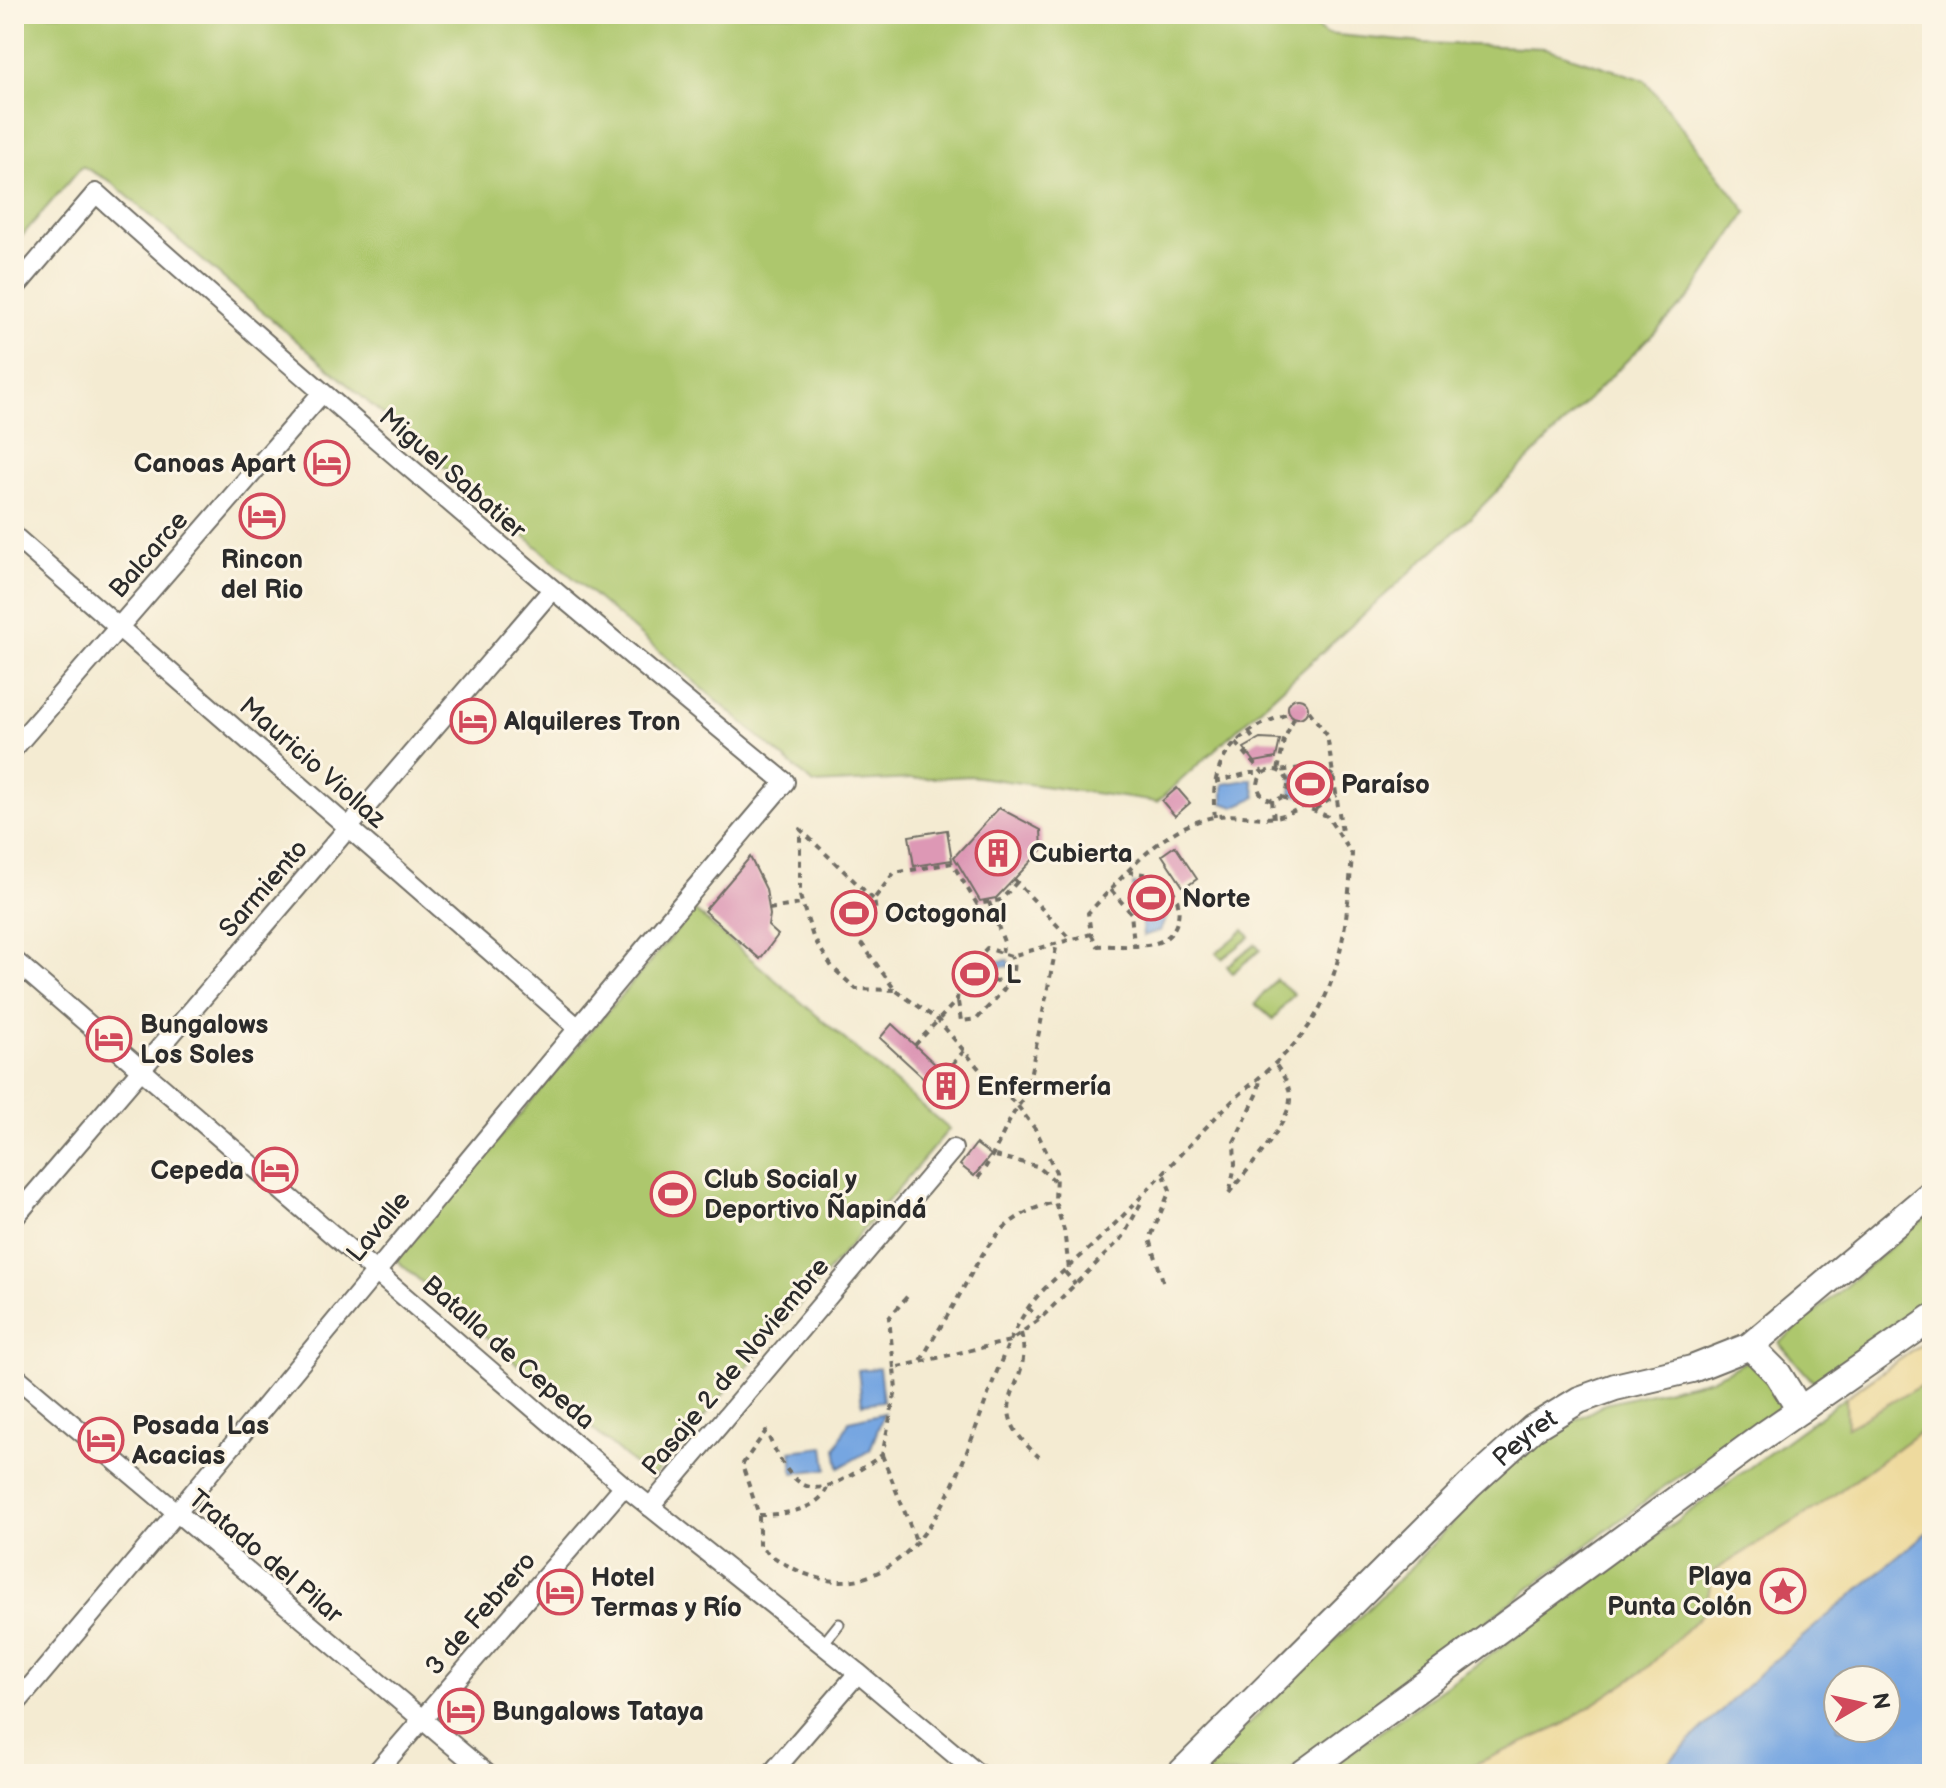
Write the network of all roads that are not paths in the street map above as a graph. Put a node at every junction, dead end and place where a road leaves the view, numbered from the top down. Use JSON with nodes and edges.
{"nodes":[{"id":1,"x":14,"y":289,"type":"edge"},
{"id":2,"x":321,"y":394,"type":"junction"},
{"id":3,"x":14,"y":536,"type":"edge"},
{"id":4,"x":551,"y":591,"type":"junction"},
{"id":5,"x":118,"y":627,"type":"junction"},
{"id":6,"x":14,"y":748,"type":"edge"},
{"id":7,"x":785,"y":782,"type":"joint"},
{"id":8,"x":349,"y":828,"type":"junction"},
{"id":9,"x":14,"y":960,"type":"edge"},
{"id":10,"x":577,"y":1027,"type":"junction"},
{"id":11,"x":141,"y":1070,"type":"junction"},
{"id":12,"x":953,"y":1149,"type":"dead end"},
{"id":13,"x":1932,"y":1193,"type":"edge"},
{"id":14,"x":14,"y":1218,"type":"edge"},
{"id":15,"x":375,"y":1270,"type":"junction"},
{"id":16,"x":1932,"y":1318,"type":"edge"},
{"id":17,"x":1750,"y":1346,"type":"junction"},
{"id":18,"x":14,"y":1375,"type":"edge"},
{"id":19,"x":1800,"y":1410,"type":"junction"},
{"id":20,"x":624,"y":1486,"type":"junction"},
{"id":21,"x":650,"y":1507,"type":"junction"},
{"id":22,"x":176,"y":1515,"type":"junction"},
{"id":23,"x":839,"y":1624,"type":"dead end"},
{"id":24,"x":823,"y":1644,"type":"junction"},
{"id":25,"x":858,"y":1673,"type":"junction"},
{"id":26,"x":14,"y":1706,"type":"edge"},
{"id":27,"x":422,"y":1719,"type":"junction"},
{"id":28,"x":375,"y":1774,"type":"edge"},
{"id":29,"x":487,"y":1774,"type":"edge"},
{"id":30,"x":771,"y":1774,"type":"edge"},
{"id":31,"x":978,"y":1774,"type":"edge"},
{"id":32,"x":1180,"y":1774,"type":"edge"},
{"id":33,"x":1302,"y":1774,"type":"edge"}],
"edges":[{"from":1,"to":2,"type":"street","name":"Miguel Sabatier"},
{"from":2,"to":4,"type":"street","name":"Miguel Sabatier"},
{"from":2,"to":5,"type":"street","name":"Balcarce"},
{"from":3,"to":5,"type":"street","name":"Mauricio Viollaz"},
{"from":4,"to":7,"type":"street","name":"Miguel Sabatier"},
{"from":4,"to":8,"type":"street","name":"Sarmiento"},
{"from":5,"to":6,"type":"street","name":"Balcarce"},
{"from":5,"to":8,"type":"street","name":"Mauricio Viollaz"},
{"from":7,"to":10,"type":"street","name":"Lavalle"},
{"from":8,"to":10,"type":"street","name":"Mauricio Viollaz"},
{"from":8,"to":11,"type":"street","name":"Sarmiento"},
{"from":9,"to":11,"type":"street","name":"Batalla de Cepeda"},
{"from":10,"to":15,"type":"street","name":"Lavalle"},
{"from":11,"to":14,"type":"street","name":"Sarmiento"},
{"from":11,"to":15,"type":"street","name":"Batalla de Cepeda"},
{"from":12,"to":21,"type":"street","name":"Pasaje 2 de Noviembre"},
{"from":13,"to":17,"type":"street","name":"Peyret"},
{"from":15,"to":20,"type":"street","name":"Batalla de Cepeda"},
{"from":15,"to":22,"type":"street","name":"Lavalle"},
{"from":16,"to":19,"type":"street"},
{"from":17,"to":19,"type":"street"},
{"from":17,"to":32,"type":"street","name":"Peyret"},
{"from":18,"to":22,"type":"street","name":"Tratado del Pilar"},
{"from":19,"to":33,"type":"street"},
{"from":20,"to":21,"type":"street","name":"Batalla de Cepeda"},
{"from":20,"to":27,"type":"street","name":"3 de Febrero"},
{"from":21,"to":24,"type":"street","name":"Batalla de Cepeda"},
{"from":22,"to":26,"type":"street","name":"Lavalle"},
{"from":22,"to":27,"type":"street","name":"Tratado del Pilar"},
{"from":23,"to":24,"type":"lane"},
{"from":24,"to":25,"type":"street","name":"Batalla de Cepeda"},
{"from":25,"to":30,"type":"street"},
{"from":25,"to":31,"type":"street","name":"Batalla de Cepeda"},
{"from":27,"to":28,"type":"street","name":"3 de Febrero"},
{"from":27,"to":29,"type":"street","name":"Tratado del Pilar"}]}
